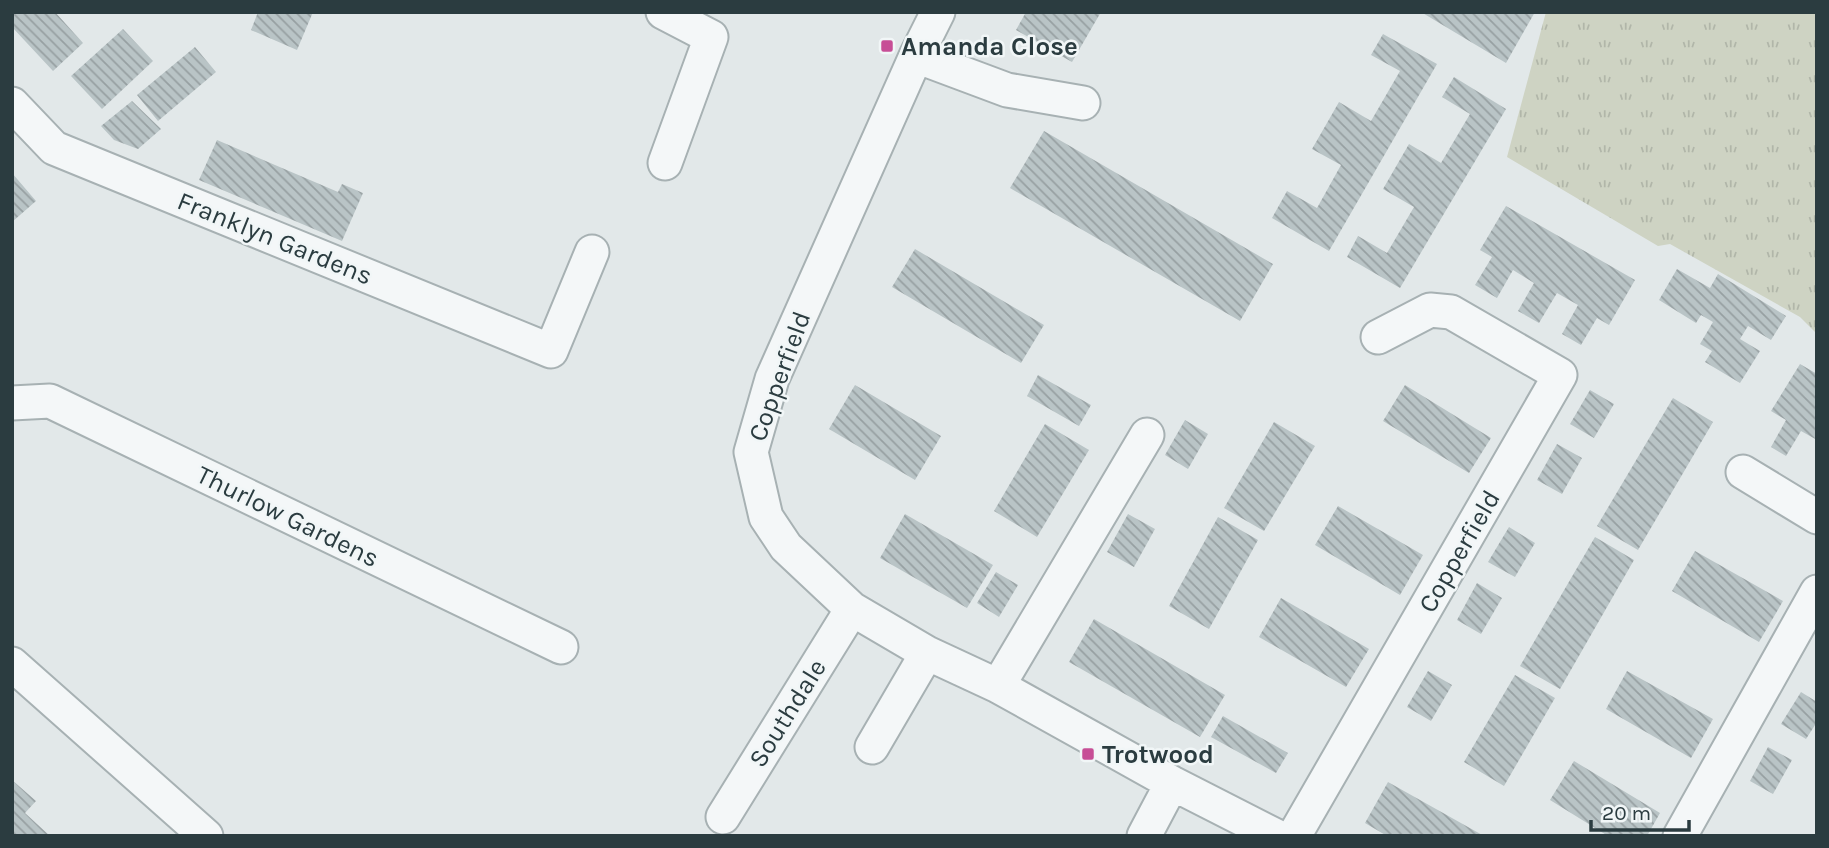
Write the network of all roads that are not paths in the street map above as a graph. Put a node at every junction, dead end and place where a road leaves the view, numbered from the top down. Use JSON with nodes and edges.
{"nodes":[{"id":1,"x":663,"y":12,"type":"edge"},
{"id":2,"x":938,"y":12,"type":"edge"},
{"id":3,"x":916,"y":56,"type":"junction"},
{"id":4,"x":1083,"y":103,"type":"dead end"},
{"id":5,"x":12,"y":104,"type":"edge"},
{"id":6,"x":665,"y":163,"type":"dead end"},
{"id":7,"x":592,"y":252,"type":"dead end"},
{"id":8,"x":1378,"y":337,"type":"dead end"},
{"id":9,"x":12,"y":403,"type":"edge"},
{"id":10,"x":1147,"y":435,"type":"dead end"},
{"id":11,"x":1743,"y":471,"type":"dead end"},
{"id":12,"x":1817,"y":517,"type":"edge"},
{"id":13,"x":1817,"y":593,"type":"edge"},
{"id":14,"x":852,"y":609,"type":"junction"},
{"id":15,"x":561,"y":647,"type":"dead end"},
{"id":16,"x":928,"y":653,"type":"junction"},
{"id":17,"x":12,"y":664,"type":"edge"},
{"id":18,"x":998,"y":686,"type":"junction"},
{"id":19,"x":872,"y":747,"type":"dead end"},
{"id":20,"x":1172,"y":783,"type":"junction"},
{"id":21,"x":723,"y":817,"type":"dead end"},
{"id":22,"x":206,"y":836,"type":"edge"},
{"id":23,"x":1144,"y":836,"type":"edge"},
{"id":24,"x":1276,"y":836,"type":"edge"},
{"id":25,"x":1294,"y":836,"type":"edge"},
{"id":26,"x":1680,"y":836,"type":"edge"}],
"edges":[{"from":1,"to":6,"type":"street"},
{"from":2,"to":3,"type":"street","name":"Copperfield"},
{"from":3,"to":4,"type":"street"},
{"from":3,"to":14,"type":"street","name":"Copperfield"},
{"from":5,"to":7,"type":"street","name":"Franklyn Gardens"},
{"from":8,"to":25,"type":"street","name":"Copperfield"},
{"from":9,"to":15,"type":"street","name":"Thurlow Gardens"},
{"from":10,"to":18,"type":"street"},
{"from":11,"to":12,"type":"street"},
{"from":13,"to":26,"type":"street"},
{"from":14,"to":16,"type":"street","name":"Copperfield"},
{"from":14,"to":21,"type":"street","name":"Southdale"},
{"from":16,"to":18,"type":"street","name":"Copperfield"},
{"from":16,"to":19,"type":"street"},
{"from":17,"to":22,"type":"street"},
{"from":18,"to":20,"type":"street","name":"Copperfield"},
{"from":20,"to":23,"type":"street"},
{"from":20,"to":24,"type":"street","name":"Copperfield"}]}
